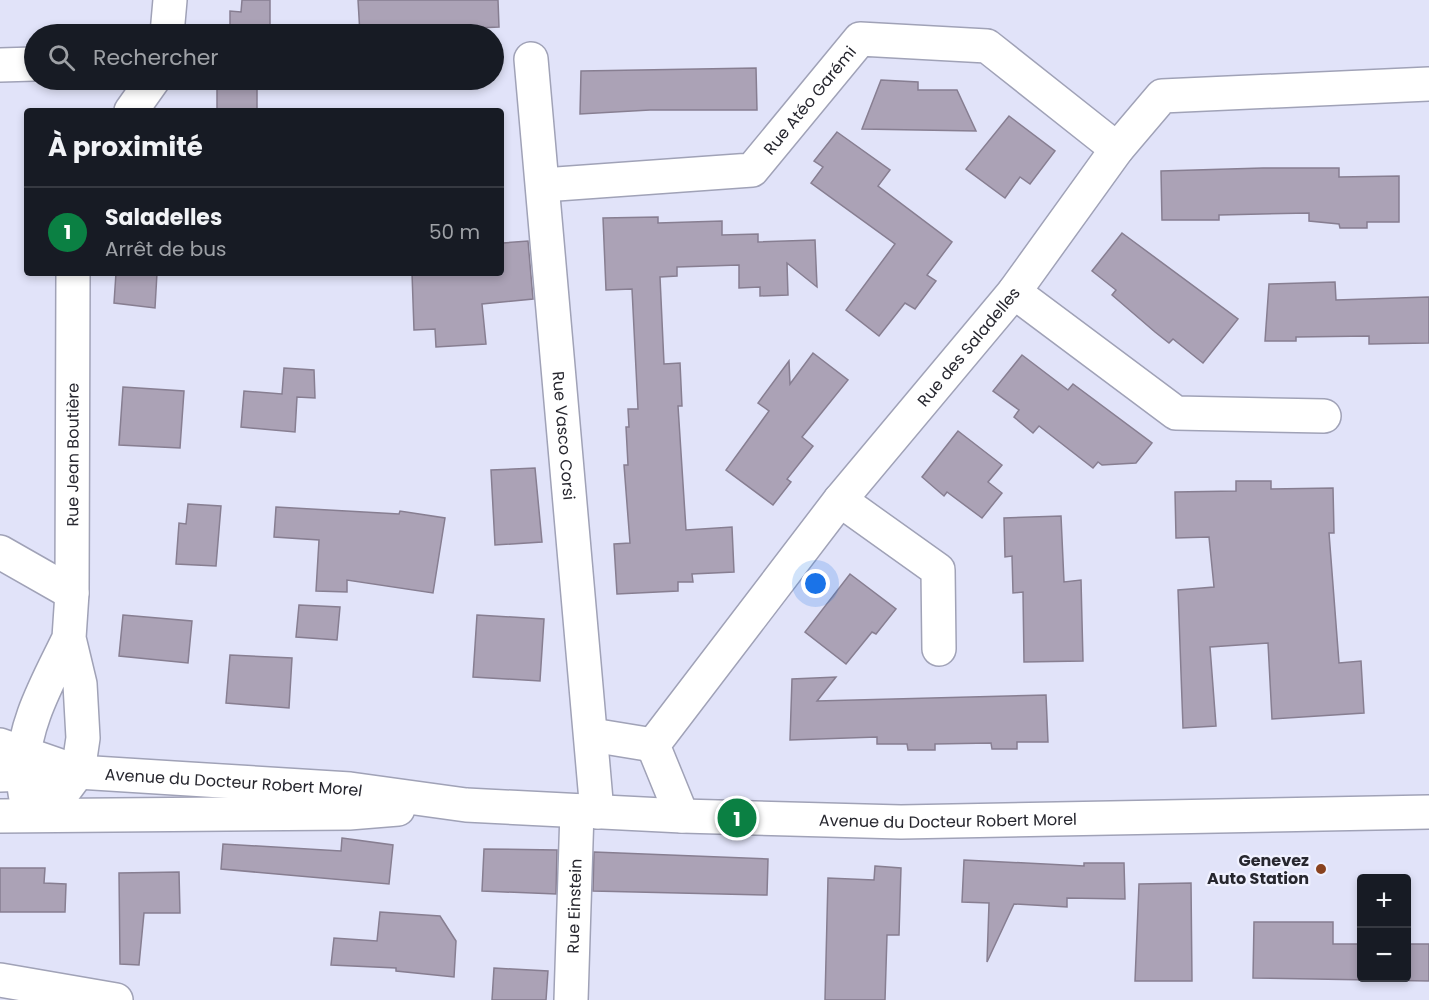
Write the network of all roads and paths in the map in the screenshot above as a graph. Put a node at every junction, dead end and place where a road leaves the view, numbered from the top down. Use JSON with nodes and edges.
{"nodes":[{"id":1,"x":170,"y":0,"type":"edge"},
{"id":2,"x":168,"y":24,"type":"edge"},
{"id":3,"x":531,"y":59,"type":"dead end"},
{"id":4,"x":24,"y":64,"type":"edge"},
{"id":5,"x":0,"y":65,"type":"edge"},
{"id":6,"x":1429,"y":84,"type":"edge"},
{"id":7,"x":146,"y":90,"type":"edge"},
{"id":8,"x":133,"y":108,"type":"edge"},
{"id":9,"x":1117,"y":149,"type":"junction"},
{"id":10,"x":543,"y":185,"type":"junction"},
{"id":11,"x":74,"y":276,"type":"edge"},
{"id":12,"x":1014,"y":292,"type":"junction"},
{"id":13,"x":1324,"y":416,"type":"dead end"},
{"id":14,"x":840,"y":500,"type":"junction"},
{"id":15,"x":0,"y":552,"type":"edge"},
{"id":16,"x":72,"y":593,"type":"junction"},
{"id":17,"x":69,"y":638,"type":"junction"},
{"id":18,"x":939,"y":649,"type":"dead end"},
{"id":19,"x":592,"y":735,"type":"junction"},
{"id":20,"x":653,"y":745,"type":"junction"},
{"id":21,"x":12,"y":762,"type":"edge"},
{"id":22,"x":78,"y":772,"type":"junction"},
{"id":23,"x":466,"y":805,"type":"junction"},
{"id":24,"x":587,"y":811,"type":"junction"},
{"id":25,"x":1429,"y":812,"type":"edge"},
{"id":26,"x":14,"y":816,"type":"edge"},
{"id":27,"x":682,"y":816,"type":"junction"},
{"id":28,"x":0,"y":980,"type":"edge"},
{"id":29,"x":116,"y":1000,"type":"edge"},
{"id":30,"x":570,"y":1000,"type":"edge"}],
"edges":[{"from":1,"to":2,"type":"street"},
{"from":3,"to":10,"type":"street","name":"Rue Vasco Corsi"},
{"from":4,"to":5,"type":"street"},
{"from":6,"to":9,"type":"street","name":"Rue des Saladelles"},
{"from":7,"to":8,"type":"street"},
{"from":9,"to":10,"type":"street","name":"Rue Atéo Garémi"},
{"from":9,"to":12,"type":"street","name":"Rue des Saladelles"},
{"from":10,"to":19,"type":"street","name":"Rue Vasco Corsi"},
{"from":11,"to":16,"type":"street","name":"Rue Jean Boutière"},
{"from":12,"to":13,"type":"street"},
{"from":12,"to":14,"type":"street","name":"Rue des Saladelles"},
{"from":14,"to":18,"type":"street"},
{"from":14,"to":20,"type":"street","name":"Rue des Saladelles"},
{"from":15,"to":16,"type":"street"},
{"from":16,"to":17,"type":"street","name":"Rue Jean Boutière"},
{"from":17,"to":21,"type":"street","name":"Rue Jean Boutière"},
{"from":17,"to":22,"type":"street","name":"Rue Jean Boutière"},
{"from":19,"to":20,"type":"street"},
{"from":19,"to":24,"type":"street","name":"Rue Vasco Corsi"},
{"from":20,"to":27,"type":"street"},
{"from":21,"to":22,"type":"street","name":"Avenue du Docteur Robert Morel"},
{"from":21,"to":26,"type":"street","name":"Rue Jean Boutière"},
{"from":22,"to":23,"type":"street","name":"Avenue du Docteur Robert Morel"},
{"from":22,"to":26,"type":"street","name":"Rue Jean Boutière"},
{"from":23,"to":24,"type":"street","name":"Avenue du Docteur Robert Morel"},
{"from":23,"to":26,"type":"street","name":"Avenue du Docteur Robert Morel"},
{"from":24,"to":27,"type":"street","name":"Avenue du Docteur Robert Morel"},
{"from":24,"to":30,"type":"street","name":"Rue Einstein"},
{"from":25,"to":27,"type":"street","name":"Avenue du Docteur Robert Morel"},
{"from":28,"to":29,"type":"street"}]}
